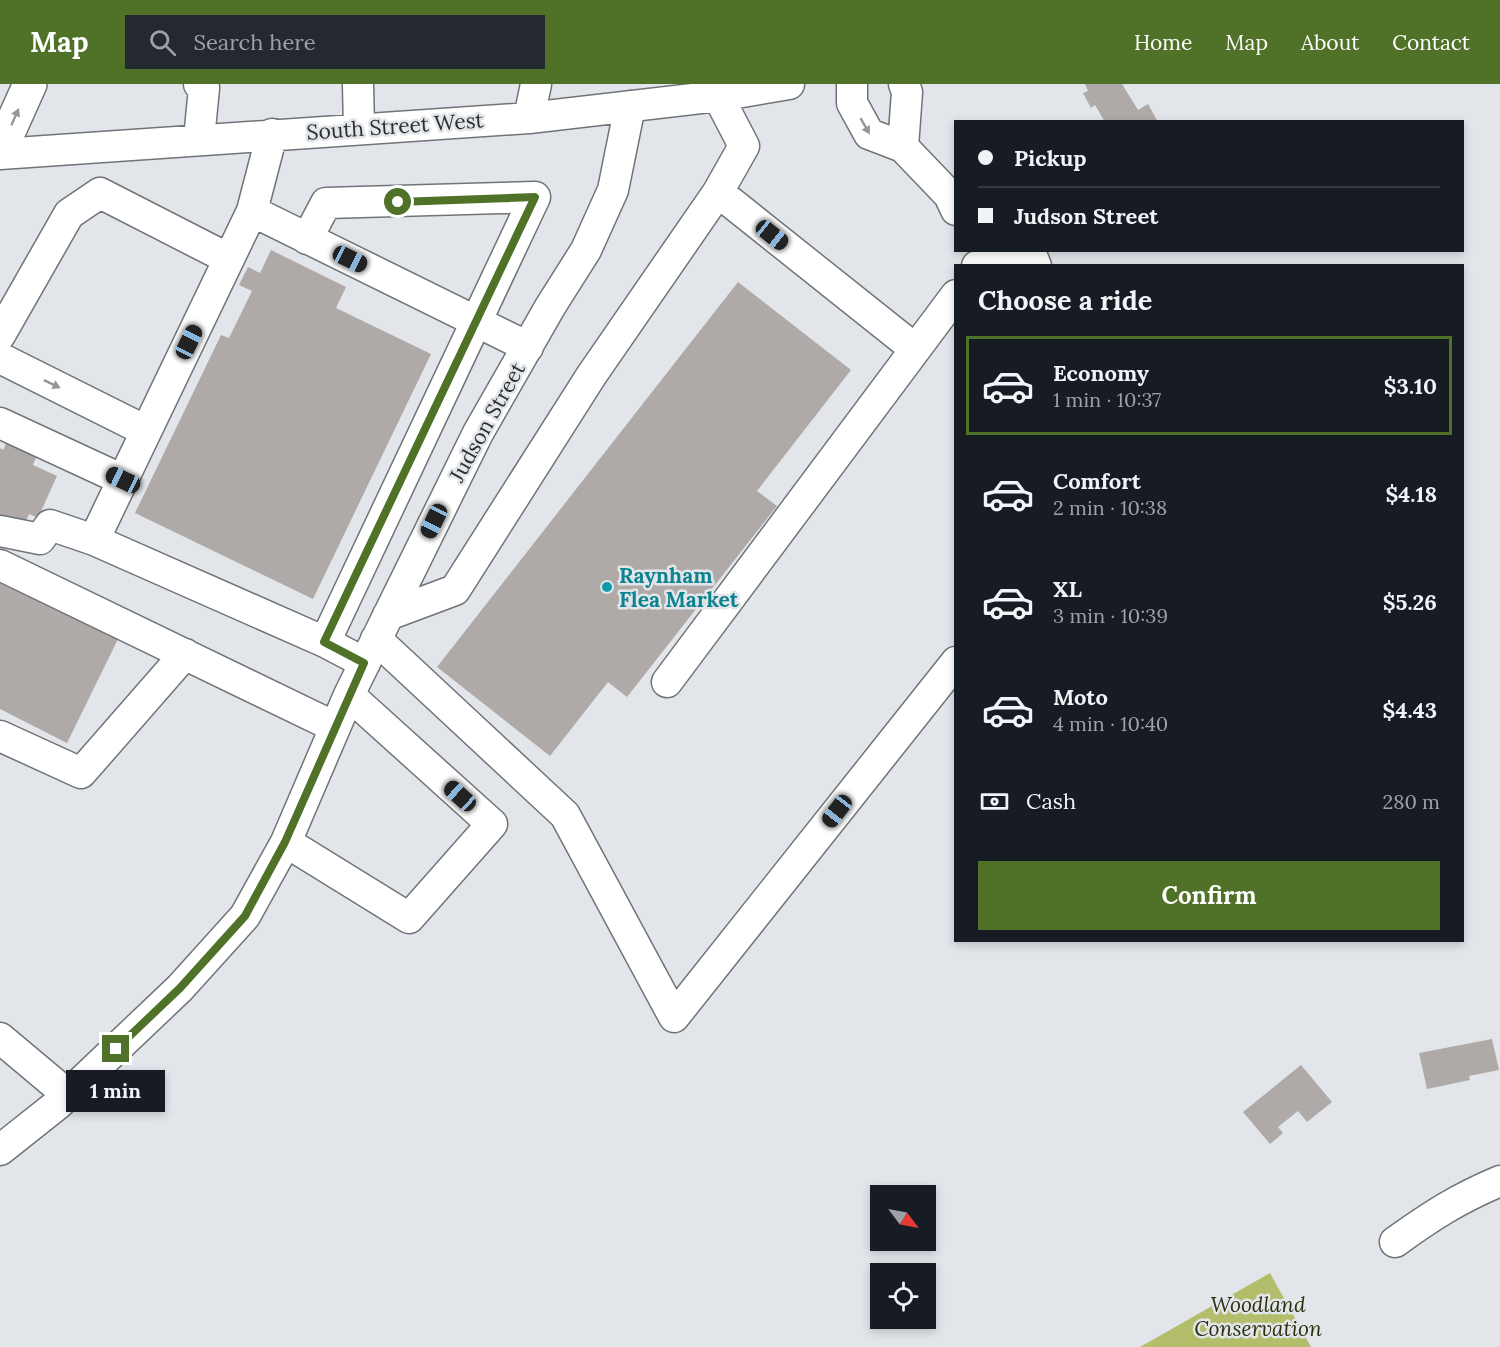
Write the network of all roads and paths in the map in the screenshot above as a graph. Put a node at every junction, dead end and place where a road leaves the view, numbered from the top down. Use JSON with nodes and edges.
{"nodes":[{"id":1,"x":30,"y":84,"type":"edge"},
{"id":2,"x":199,"y":84,"type":"edge"},
{"id":3,"x":358,"y":84,"type":"edge"},
{"id":4,"x":536,"y":84,"type":"edge"},
{"id":5,"x":789,"y":84,"type":"edge"},
{"id":6,"x":852,"y":84,"type":"edge"},
{"id":7,"x":904,"y":84,"type":"edge"},
{"id":8,"x":718,"y":96,"type":"junction"},
{"id":9,"x":630,"y":106,"type":"junction"},
{"id":10,"x":529,"y":118,"type":"junction"},
{"id":11,"x":359,"y":128,"type":"junction"},
{"id":12,"x":272,"y":134,"type":"junction"},
{"id":13,"x":199,"y":139,"type":"junction"},
{"id":14,"x":903,"y":147,"type":"junction"},
{"id":15,"x":0,"y":152,"type":"edge"},
{"id":16,"x":718,"y":192,"type":"junction"},
{"id":17,"x":954,"y":206,"type":"edge"},
{"id":18,"x":252,"y":211,"type":"junction"},
{"id":19,"x":307,"y":238,"type":"junction"},
{"id":20,"x":1025,"y":252,"type":"edge"},
{"id":21,"x":229,"y":260,"type":"junction"},
{"id":22,"x":977,"y":261,"type":"edge"},
{"id":23,"x":954,"y":298,"type":"edge"},
{"id":24,"x":477,"y":321,"type":"junction"},
{"id":25,"x":0,"y":335,"type":"edge"},
{"id":26,"x":528,"y":347,"type":"junction"},
{"id":27,"x":915,"y":349,"type":"junction"},
{"id":28,"x":0,"y":358,"type":"edge"},
{"id":29,"x":0,"y":423,"type":"edge"},
{"id":30,"x":146,"y":431,"type":"junction"},
{"id":31,"x":123,"y":480,"type":"junction"},
{"id":32,"x":0,"y":531,"type":"edge"},
{"id":33,"x":94,"y":540,"type":"junction"},
{"id":34,"x":0,"y":565,"type":"edge"},
{"id":35,"x":376,"y":639,"type":"junction"},
{"id":36,"x":324,"y":642,"type":"junction"},
{"id":37,"x":185,"y":654,"type":"junction"},
{"id":38,"x":954,"y":665,"type":"edge"},
{"id":39,"x":667,"y":682,"type":"dead end"},
{"id":40,"x":349,"y":695,"type":"junction"},
{"id":41,"x":335,"y":727,"type":"junction"},
{"id":42,"x":0,"y":736,"type":"edge"},
{"id":43,"x":285,"y":842,"type":"junction"},
{"id":44,"x":0,"y":1038,"type":"edge"},
{"id":45,"x":68,"y":1095,"type":"junction"},
{"id":46,"x":0,"y":1150,"type":"edge"},
{"id":47,"x":1500,"y":1181,"type":"edge"},
{"id":48,"x":1395,"y":1242,"type":"dead end"}],
"edges":[{"from":15,"to":1,"type":"highway","one_way":true},
{"from":2,"to":13,"type":"street"},
{"from":3,"to":11,"type":"street"},
{"from":4,"to":10,"type":"street"},
{"from":5,"to":8,"type":"street","name":"South Street West"},
{"from":6,"to":14,"type":"street","one_way":true},
{"from":7,"to":14,"type":"street"},
{"from":8,"to":9,"type":"street","name":"South Street West"},
{"from":8,"to":16,"type":"street"},
{"from":9,"to":10,"type":"street","name":"South Street West"},
{"from":9,"to":26,"type":"street","name":"Judson Street"},
{"from":10,"to":11,"type":"street","name":"South Street West"},
{"from":11,"to":12,"type":"street","name":"South Street West"},
{"from":12,"to":13,"type":"street","name":"South Street West"},
{"from":12,"to":18,"type":"street"},
{"from":13,"to":15,"type":"street","name":"South Street West"},
{"from":14,"to":17,"type":"street"},
{"from":16,"to":27,"type":"street"},
{"from":16,"to":35,"type":"street"},
{"from":18,"to":19,"type":"street"},
{"from":18,"to":21,"type":"street"},
{"from":19,"to":24,"type":"street"},
{"from":19,"to":24,"type":"street"},
{"from":20,"to":22,"type":"street"},
{"from":21,"to":25,"type":"street"},
{"from":21,"to":30,"type":"street"},
{"from":23,"to":27,"type":"street"},
{"from":24,"to":26,"type":"street"},
{"from":24,"to":36,"type":"street"},
{"from":26,"to":35,"type":"street","name":"Judson Street"},
{"from":27,"to":39,"type":"street"},
{"from":28,"to":30,"type":"street","one_way":true},
{"from":29,"to":31,"type":"street"},
{"from":30,"to":31,"type":"street"},
{"from":31,"to":33,"type":"street"},
{"from":32,"to":33,"type":"street"},
{"from":33,"to":36,"type":"street"},
{"from":34,"to":37,"type":"street"},
{"from":35,"to":36,"type":"street"},
{"from":35,"to":38,"type":"street"},
{"from":35,"to":40,"type":"street","name":"Judson Street"},
{"from":37,"to":41,"type":"street"},
{"from":37,"to":42,"type":"street"},
{"from":40,"to":41,"type":"street","name":"Judson Street"},
{"from":40,"to":43,"type":"street"},
{"from":41,"to":43,"type":"street","name":"Judson Street"},
{"from":43,"to":45,"type":"street","name":"Judson Street"},
{"from":44,"to":45,"type":"street"},
{"from":45,"to":46,"type":"street","name":"Judson Street"},
{"from":47,"to":48,"type":"street"}]}
